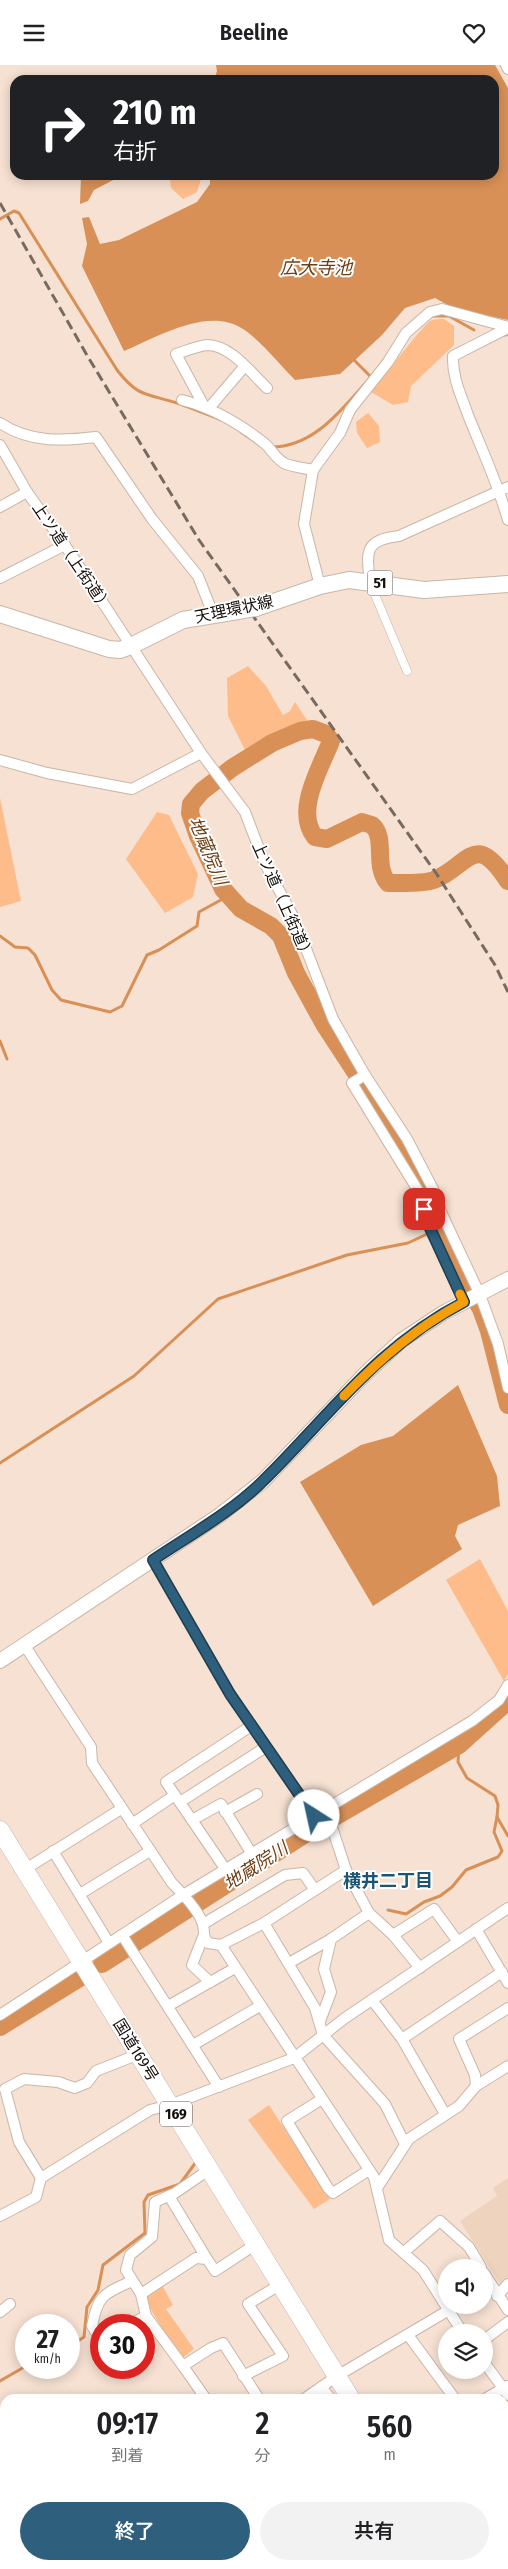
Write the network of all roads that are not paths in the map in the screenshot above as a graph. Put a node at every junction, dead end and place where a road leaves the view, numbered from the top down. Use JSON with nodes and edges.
{"nodes":[{"id":1,"x":506,"y":65,"type":"edge"},
{"id":2,"x":508,"y":69,"type":"edge"},
{"id":3,"x":508,"y":328,"type":"edge"},
{"id":4,"x":244,"y":367,"type":"junction"},
{"id":5,"x":267,"y":388,"type":"dead end"},
{"id":6,"x":182,"y":400,"type":"dead end"},
{"id":7,"x":206,"y":407,"type":"junction"},
{"id":8,"x":0,"y":423,"type":"edge"},
{"id":9,"x":0,"y":445,"type":"edge"},
{"id":10,"x":313,"y":470,"type":"junction"},
{"id":11,"x":504,"y":488,"type":"edge"},
{"id":12,"x":27,"y":491,"type":"junction"},
{"id":13,"x":0,"y":507,"type":"edge"},
{"id":14,"x":508,"y":520,"type":"edge"},
{"id":15,"x":65,"y":545,"type":"junction"},
{"id":16,"x":0,"y":577,"type":"edge"},
{"id":17,"x":370,"y":581,"type":"junction"},
{"id":18,"x":508,"y":584,"type":"edge"},
{"id":19,"x":320,"y":586,"type":"junction"},
{"id":20,"x":0,"y":614,"type":"edge"},
{"id":21,"x":214,"y":614,"type":"junction"},
{"id":22,"x":131,"y":646,"type":"junction"},
{"id":23,"x":407,"y":671,"type":"dead end"},
{"id":24,"x":201,"y":753,"type":"junction"},
{"id":25,"x":0,"y":760,"type":"edge"},
{"id":26,"x":360,"y":1078,"type":"junction"},
{"id":27,"x":508,"y":1279,"type":"edge"},
{"id":28,"x":480,"y":1295,"type":"junction"},
{"id":29,"x":464,"y":1302,"type":"junction"},
{"id":30,"x":508,"y":1387,"type":"edge"},
{"id":31,"x":153,"y":1560,"type":"junction"},
{"id":32,"x":25,"y":1645,"type":"junction"},
{"id":33,"x":0,"y":1661,"type":"edge"},
{"id":34,"x":508,"y":1685,"type":"edge"},
{"id":35,"x":251,"y":1725,"type":"junction"},
{"id":36,"x":266,"y":1747,"type":"junction"},
{"id":37,"x":257,"y":1794,"type":"dead end"},
{"id":38,"x":177,"y":1799,"type":"junction"},
{"id":39,"x":122,"y":1809,"type":"junction"},
{"id":40,"x":225,"y":1812,"type":"junction"},
{"id":41,"x":327,"y":1813,"type":"junction"},
{"id":42,"x":314,"y":1816,"type":"junction"},
{"id":43,"x":192,"y":1820,"type":"junction"},
{"id":44,"x":132,"y":1824,"type":"junction"},
{"id":45,"x":0,"y":1830,"type":"edge"},
{"id":46,"x":53,"y":1851,"type":"junction"},
{"id":47,"x":150,"y":1851,"type":"junction"},
{"id":48,"x":252,"y":1854,"type":"junction"},
{"id":49,"x":24,"y":1870,"type":"junction"},
{"id":50,"x":226,"y":1870,"type":"junction"},
{"id":51,"x":346,"y":1870,"type":"junction"},
{"id":52,"x":315,"y":1890,"type":"junction"},
{"id":53,"x":80,"y":1894,"type":"junction"},
{"id":54,"x":188,"y":1902,"type":"junction"},
{"id":55,"x":508,"y":1907,"type":"edge"},
{"id":56,"x":369,"y":1913,"type":"junction"},
{"id":57,"x":264,"y":1923,"type":"junction"},
{"id":58,"x":203,"y":1924,"type":"junction"},
{"id":59,"x":476,"y":1929,"type":"junction"},
{"id":60,"x":393,"y":1935,"type":"junction"},
{"id":61,"x":203,"y":1937,"type":"junction"},
{"id":62,"x":331,"y":1939,"type":"junction"},
{"id":63,"x":458,"y":1942,"type":"junction"},
{"id":64,"x":109,"y":1943,"type":"junction"},
{"id":65,"x":127,"y":1943,"type":"junction"},
{"id":66,"x":221,"y":1945,"type":"junction"},
{"id":67,"x":82,"y":1962,"type":"junction"},
{"id":68,"x":289,"y":1963,"type":"junction"},
{"id":69,"x":236,"y":1968,"type":"junction"},
{"id":70,"x":420,"y":1968,"type":"junction"},
{"id":71,"x":502,"y":1972,"type":"junction"},
{"id":72,"x":210,"y":1982,"type":"junction"},
{"id":73,"x":508,"y":1983,"type":"edge"},
{"id":74,"x":372,"y":2000,"type":"junction"},
{"id":75,"x":168,"y":2006,"type":"junction"},
{"id":76,"x":260,"y":2006,"type":"junction"},
{"id":77,"x":508,"y":2008,"type":"edge"},
{"id":78,"x":0,"y":2015,"type":"edge"},
{"id":79,"x":320,"y":2021,"type":"junction"},
{"id":80,"x":323,"y":2035,"type":"junction"},
{"id":81,"x":402,"y":2039,"type":"junction"},
{"id":82,"x":192,"y":2045,"type":"junction"},
{"id":83,"x":139,"y":2054,"type":"junction"},
{"id":84,"x":294,"y":2058,"type":"junction"},
{"id":85,"x":508,"y":2066,"type":"edge"},
{"id":86,"x":476,"y":2086,"type":"junction"},
{"id":87,"x":219,"y":2087,"type":"junction"},
{"id":88,"x":322,"y":2099,"type":"junction"},
{"id":89,"x":170,"y":2105,"type":"junction"},
{"id":90,"x":446,"y":2114,"type":"junction"},
{"id":91,"x":410,"y":2138,"type":"junction"},
{"id":92,"x":210,"y":2169,"type":"junction"},
{"id":93,"x":369,"y":2170,"type":"junction"},
{"id":94,"x":41,"y":2178,"type":"junction"},
{"id":95,"x":377,"y":2188,"type":"junction"},
{"id":96,"x":169,"y":2196,"type":"junction"},
{"id":97,"x":0,"y":2216,"type":"edge"},
{"id":98,"x":256,"y":2244,"type":"junction"},
{"id":99,"x":404,"y":2252,"type":"junction"},
{"id":100,"x":207,"y":2259,"type":"junction"},
{"id":101,"x":476,"y":2259,"type":"edge"},
{"id":102,"x":132,"y":2281,"type":"junction"},
{"id":103,"x":281,"y":2284,"type":"junction"},
{"id":104,"x":508,"y":2284,"type":"edge"},
{"id":105,"x":493,"y":2289,"type":"edge"},
{"id":106,"x":438,"y":2293,"type":"edge"},
{"id":107,"x":142,"y":2294,"type":"junction"},
{"id":108,"x":497,"y":2296,"type":"junction"},
{"id":109,"x":10,"y":2304,"type":"dead end"},
{"id":110,"x":508,"y":2310,"type":"edge"},
{"id":111,"x":0,"y":2312,"type":"edge"},
{"id":112,"x":94,"y":2314,"type":"edge"},
{"id":113,"x":146,"y":2314,"type":"edge"},
{"id":114,"x":442,"y":2314,"type":"edge"},
{"id":115,"x":508,"y":2322,"type":"edge"},
{"id":116,"x":155,"y":2328,"type":"edge"},
{"id":117,"x":493,"y":2333,"type":"edge"},
{"id":118,"x":408,"y":2335,"type":"junction"},
{"id":119,"x":438,"y":2365,"type":"edge"},
{"id":120,"x":183,"y":2366,"type":"junction"},
{"id":121,"x":493,"y":2373,"type":"edge"},
{"id":122,"x":243,"y":2376,"type":"junction"},
{"id":123,"x":337,"y":2376,"type":"junction"},
{"id":124,"x":446,"y":2379,"type":"edge"},
{"id":125,"x":321,"y":2387,"type":"junction"},
{"id":126,"x":506,"y":2390,"type":"edge"},
{"id":127,"x":203,"y":2394,"type":"edge"},
{"id":128,"x":256,"y":2394,"type":"edge"},
{"id":129,"x":311,"y":2394,"type":"edge"},
{"id":130,"x":327,"y":2394,"type":"edge"},
{"id":131,"x":348,"y":2394,"type":"edge"},
{"id":132,"x":453,"y":2394,"type":"edge"}],
"edges":[{"from":1,"to":2,"type":"street"},
{"from":3,"to":10,"type":"street"},
{"from":3,"to":11,"type":"street"},
{"from":4,"to":5,"type":"street"},
{"from":4,"to":7,"type":"street"},
{"from":4,"to":7,"type":"street"},
{"from":6,"to":7,"type":"street"},
{"from":7,"to":10,"type":"street"},
{"from":8,"to":21,"type":"street"},
{"from":9,"to":12,"type":"street","name":"上ツ道（上街道）"},
{"from":10,"to":19,"type":"street"},
{"from":11,"to":14,"type":"street"},
{"from":11,"to":17,"type":"street"},
{"from":12,"to":13,"type":"street"},
{"from":12,"to":15,"type":"street","name":"上ツ道（上街道）"},
{"from":15,"to":16,"type":"street"},
{"from":15,"to":22,"type":"street","name":"上ツ道（上街道）"},
{"from":17,"to":18,"type":"main road","name":"天理環状線","number":"51"},
{"from":17,"to":19,"type":"main road","name":"天理環状線","number":"51"},
{"from":17,"to":23,"type":"street"},
{"from":19,"to":21,"type":"main road","name":"天理環状線","number":"51","bridge":true},
{"from":20,"to":22,"type":"main road","name":"天理環状線","number":"51"},
{"from":21,"to":22,"type":"main road","name":"天理環状線","number":"51"},
{"from":22,"to":24,"type":"street","name":"上ツ道（上街道）"},
{"from":24,"to":25,"type":"street"},
{"from":24,"to":26,"type":"street","name":"上ツ道（上街道）"},
{"from":26,"to":28,"type":"street","name":"上ツ道（上街道）"},
{"from":26,"to":29,"type":"street"},
{"from":27,"to":28,"type":"street"},
{"from":28,"to":29,"type":"street"},
{"from":28,"to":30,"type":"street","name":"上ツ道（上街道）"},
{"from":29,"to":31,"type":"street"},
{"from":31,"to":32,"type":"street"},
{"from":31,"to":35,"type":"street"},
{"from":32,"to":33,"type":"street"},
{"from":32,"to":39,"type":"street"},
{"from":34,"to":41,"type":"street"},
{"from":35,"to":36,"type":"street"},
{"from":35,"to":38,"type":"street"},
{"from":36,"to":38,"type":"street"},
{"from":36,"to":42,"type":"street"},
{"from":37,"to":40,"type":"street"},
{"from":38,"to":43,"type":"street"},
{"from":38,"to":44,"type":"street"},
{"from":39,"to":44,"type":"street"},
{"from":39,"to":46,"type":"street"},
{"from":40,"to":43,"type":"street"},
{"from":40,"to":48,"type":"street"},
{"from":41,"to":42,"type":"street"},
{"from":41,"to":51,"type":"street"},
{"from":42,"to":48,"type":"street"},
{"from":43,"to":50,"type":"street"},
{"from":44,"to":47,"type":"street"},
{"from":45,"to":49,"type":"highway","name":"国道169号","number":"169"},
{"from":46,"to":49,"type":"street"},
{"from":46,"to":53,"type":"street"},
{"from":47,"to":53,"type":"street"},
{"from":47,"to":54,"type":"street"},
{"from":48,"to":50,"type":"street"},
{"from":49,"to":67,"type":"highway","name":"国道169号","number":"169"},
{"from":50,"to":54,"type":"street"},
{"from":51,"to":52,"type":"street"},
{"from":51,"to":56,"type":"street"},
{"from":52,"to":57,"type":"street"},
{"from":52,"to":58,"type":"street"},
{"from":53,"to":64,"type":"street"},
{"from":54,"to":58,"type":"street"},
{"from":54,"to":65,"type":"street"},
{"from":55,"to":59,"type":"street"},
{"from":56,"to":60,"type":"street"},
{"from":56,"to":62,"type":"street"},
{"from":57,"to":66,"type":"street"},
{"from":57,"to":68,"type":"street"},
{"from":58,"to":61,"type":"street"},
{"from":59,"to":63,"type":"street"},
{"from":59,"to":71,"type":"street"},
{"from":60,"to":63,"type":"street"},
{"from":60,"to":70,"type":"street"},
{"from":61,"to":66,"type":"street"},
{"from":61,"to":72,"type":"street"},
{"from":62,"to":68,"type":"street"},
{"from":62,"to":79,"type":"street"},
{"from":63,"to":70,"type":"street"},
{"from":64,"to":65,"type":"street"},
{"from":64,"to":67,"type":"street"},
{"from":65,"to":75,"type":"street"},
{"from":66,"to":69,"type":"street"},
{"from":67,"to":78,"type":"street"},
{"from":67,"to":83,"type":"highway","name":"国道169号","number":"169"},
{"from":68,"to":79,"type":"street"},
{"from":69,"to":72,"type":"street"},
{"from":69,"to":76,"type":"street"},
{"from":70,"to":74,"type":"street"},
{"from":71,"to":73,"type":"street"},
{"from":71,"to":81,"type":"street"},
{"from":72,"to":75,"type":"street"},
{"from":74,"to":80,"type":"street"},
{"from":74,"to":81,"type":"street"},
{"from":75,"to":82,"type":"street"},
{"from":76,"to":82,"type":"street"},
{"from":76,"to":84,"type":"street"},
{"from":77,"to":86,"type":"street"},
{"from":79,"to":80,"type":"street"},
{"from":80,"to":84,"type":"street"},
{"from":80,"to":91,"type":"street"},
{"from":81,"to":90,"type":"street"},
{"from":82,"to":87,"type":"street"},
{"from":83,"to":89,"type":"highway","name":"国道169号","number":"169"},
{"from":83,"to":94,"type":"street"},
{"from":84,"to":87,"type":"street"},
{"from":84,"to":88,"type":"street"},
{"from":85,"to":86,"type":"street"},
{"from":86,"to":90,"type":"street"},
{"from":87,"to":89,"type":"street"},
{"from":88,"to":93,"type":"street"},
{"from":88,"to":93,"type":"street"},
{"from":89,"to":92,"type":"highway","name":"国道169号","number":"169"},
{"from":89,"to":94,"type":"street"},
{"from":90,"to":91,"type":"street"},
{"from":91,"to":95,"type":"street"},
{"from":92,"to":96,"type":"street"},
{"from":92,"to":98,"type":"highway","name":"国道169号","number":"169"},
{"from":93,"to":95,"type":"street"},
{"from":94,"to":97,"type":"street"},
{"from":95,"to":99,"type":"street"},
{"from":96,"to":100,"type":"street"},
{"from":96,"to":102,"type":"street"},
{"from":98,"to":100,"type":"street"},
{"from":98,"to":103,"type":"highway","name":"国道169号","number":"169"},
{"from":99,"to":101,"type":"street"},
{"from":99,"to":106,"type":"street"},
{"from":100,"to":107,"type":"street"},
{"from":102,"to":107,"type":"street"},
{"from":102,"to":112,"type":"street"},
{"from":103,"to":122,"type":"street"},
{"from":103,"to":123,"type":"highway","name":"国道169号","number":"169"},
{"from":104,"to":108,"type":"street"},
{"from":105,"to":108,"type":"street"},
{"from":107,"to":113,"type":"street"},
{"from":108,"to":110,"type":"street"},
{"from":109,"to":111,"type":"street"},
{"from":114,"to":118,"type":"street"},
{"from":115,"to":117,"type":"street"},
{"from":116,"to":120,"type":"street"},
{"from":118,"to":119,"type":"street"},
{"from":118,"to":123,"type":"street"},
{"from":120,"to":122,"type":"street"},
{"from":120,"to":127,"type":"street"},
{"from":121,"to":126,"type":"street"},
{"from":122,"to":128,"type":"street"},
{"from":123,"to":125,"type":"street"},
{"from":123,"to":131,"type":"highway","name":"国道169号","number":"169"},
{"from":124,"to":132,"type":"street"},
{"from":125,"to":129,"type":"street"},
{"from":125,"to":130,"type":"street"}]}
